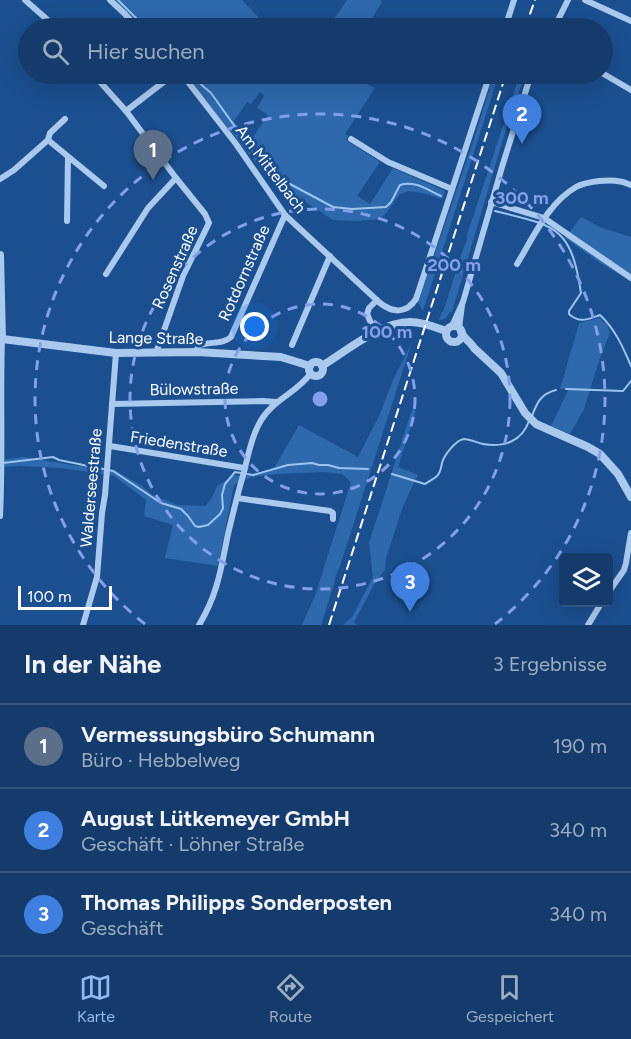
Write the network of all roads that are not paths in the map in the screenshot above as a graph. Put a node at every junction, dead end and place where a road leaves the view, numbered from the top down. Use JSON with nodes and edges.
{"nodes":[{"id":1,"x":25,"y":0,"type":"edge"},
{"id":2,"x":111,"y":0,"type":"edge"},
{"id":3,"x":514,"y":0,"type":"edge"},
{"id":4,"x":568,"y":0,"type":"edge"},
{"id":5,"x":585,"y":0,"type":"edge"},
{"id":6,"x":45,"y":18,"type":"edge"},
{"id":7,"x":128,"y":18,"type":"edge"},
{"id":8,"x":508,"y":18,"type":"edge"},
{"id":9,"x":559,"y":18,"type":"edge"},
{"id":10,"x":631,"y":21,"type":"edge"},
{"id":11,"x":613,"y":79,"type":"edge"},
{"id":12,"x":102,"y":84,"type":"edge"},
{"id":13,"x":162,"y":84,"type":"edge"},
{"id":14,"x":190,"y":84,"type":"edge"},
{"id":15,"x":487,"y":84,"type":"edge"},
{"id":16,"x":528,"y":84,"type":"edge"},
{"id":17,"x":631,"y":90,"type":"edge"},
{"id":18,"x":126,"y":111,"type":"junction"},
{"id":19,"x":65,"y":120,"type":"dead end"},
{"id":20,"x":351,"y":139,"type":"dead end"},
{"id":21,"x":48,"y":140,"type":"junction"},
{"id":22,"x":68,"y":157,"type":"junction"},
{"id":23,"x":176,"y":178,"type":"junction"},
{"id":24,"x":0,"y":179,"type":"edge"},
{"id":25,"x":631,"y":185,"type":"edge"},
{"id":26,"x":104,"y":186,"type":"dead end"},
{"id":27,"x":452,"y":189,"type":"junction"},
{"id":28,"x":491,"y":202,"type":"junction"},
{"id":29,"x":285,"y":215,"type":"junction"},
{"id":30,"x":67,"y":221,"type":"dead end"},
{"id":31,"x":543,"y":221,"type":"junction"},
{"id":32,"x":330,"y":256,"type":"junction"},
{"id":33,"x":0,"y":257,"type":"edge"},
{"id":34,"x":517,"y":264,"type":"dead end"},
{"id":35,"x":106,"y":274,"type":"dead end"},
{"id":36,"x":631,"y":278,"type":"edge"},
{"id":37,"x":377,"y":300,"type":"junction"},
{"id":38,"x":455,"y":330,"type":"junction"},
{"id":39,"x":375,"y":332,"type":"junction"},
{"id":40,"x":1,"y":338,"type":"edge"},
{"id":41,"x":455,"y":342,"type":"junction"},
{"id":42,"x":292,"y":345,"type":"dead end"},
{"id":43,"x":474,"y":348,"type":"junction"},
{"id":44,"x":116,"y":352,"type":"junction"},
{"id":45,"x":156,"y":352,"type":"junction"},
{"id":46,"x":197,"y":352,"type":"junction"},
{"id":47,"x":310,"y":369,"type":"junction"},
{"id":48,"x":276,"y":402,"type":"junction"},
{"id":49,"x":112,"y":404,"type":"junction"},
{"id":50,"x":0,"y":432,"type":"edge"},
{"id":51,"x":110,"y":446,"type":"junction"},
{"id":52,"x":1,"y":455,"type":"edge"},
{"id":53,"x":244,"y":470,"type":"junction"},
{"id":54,"x":630,"y":492,"type":"edge"},
{"id":55,"x":238,"y":494,"type":"junction"},
{"id":56,"x":0,"y":516,"type":"edge"},
{"id":57,"x":333,"y":519,"type":"dead end"},
{"id":58,"x":631,"y":533,"type":"edge"},
{"id":59,"x":613,"y":587,"type":"edge"},
{"id":60,"x":599,"y":607,"type":"edge"},
{"id":61,"x":83,"y":625,"type":"edge"},
{"id":62,"x":199,"y":625,"type":"edge"},
{"id":63,"x":588,"y":625,"type":"edge"}],
"edges":[{"from":1,"to":6,"type":"street"},
{"from":2,"to":7,"type":"street"},
{"from":3,"to":8,"type":"street"},
{"from":4,"to":9,"type":"street"},
{"from":5,"to":10,"type":"street"},
{"from":11,"to":17,"type":"street"},
{"from":12,"to":18,"type":"street","name":"Rosenstraße"},
{"from":13,"to":18,"type":"street"},
{"from":14,"to":29,"type":"street","name":"Am Mittelbach"},
{"from":15,"to":27,"type":"street"},
{"from":16,"to":28,"type":"street"},
{"from":18,"to":23,"type":"street","name":"Rosenstraße"},
{"from":19,"to":21,"type":"street"},
{"from":20,"to":27,"type":"street"},
{"from":21,"to":22,"type":"street"},
{"from":21,"to":24,"type":"street"},
{"from":22,"to":26,"type":"street"},
{"from":22,"to":30,"type":"street"},
{"from":23,"to":35,"type":"street"},
{"from":23,"to":45,"type":"street","name":"Rosenstraße"},
{"from":25,"to":31,"type":"street"},
{"from":27,"to":37,"type":"street"},
{"from":28,"to":31,"type":"street"},
{"from":28,"to":38,"type":"street"},
{"from":29,"to":32,"type":"street","name":"Am Mittelbach"},
{"from":29,"to":46,"type":"street","name":"Rotdornstraße"},
{"from":31,"to":34,"type":"street"},
{"from":31,"to":36,"type":"street"},
{"from":32,"to":37,"type":"street","name":"Am Mittelbach"},
{"from":32,"to":42,"type":"street"},
{"from":33,"to":40,"type":"street"},
{"from":37,"to":39,"type":"street"},
{"from":38,"to":39,"type":"street"},
{"from":38,"to":41,"type":"street"},
{"from":38,"to":41,"type":"street"},
{"from":38,"to":43,"type":"street"},
{"from":39,"to":47,"type":"street","name":"Lange Straße"},
{"from":40,"to":44,"type":"street","name":"Lange Straße"},
{"from":40,"to":50,"type":"street"},
{"from":41,"to":43,"type":"street"},
{"from":43,"to":54,"type":"street"},
{"from":44,"to":45,"type":"street","name":"Lange Straße"},
{"from":44,"to":49,"type":"street","name":"Walderseestraße"},
{"from":45,"to":46,"type":"street","name":"Lange Straße"},
{"from":46,"to":47,"type":"street","name":"Lange Straße"},
{"from":47,"to":48,"type":"street"},
{"from":48,"to":49,"type":"street","name":"Bülowstraße"},
{"from":48,"to":53,"type":"street"},
{"from":49,"to":51,"type":"street","name":"Walderseestraße"},
{"from":50,"to":52,"type":"street"},
{"from":51,"to":53,"type":"street","name":"Friedenstraße"},
{"from":51,"to":61,"type":"street","name":"Walderseestraße"},
{"from":52,"to":56,"type":"street"},
{"from":53,"to":55,"type":"street"},
{"from":55,"to":57,"type":"street"},
{"from":55,"to":62,"type":"street"},
{"from":58,"to":59,"type":"street"},
{"from":60,"to":63,"type":"street"}]}
